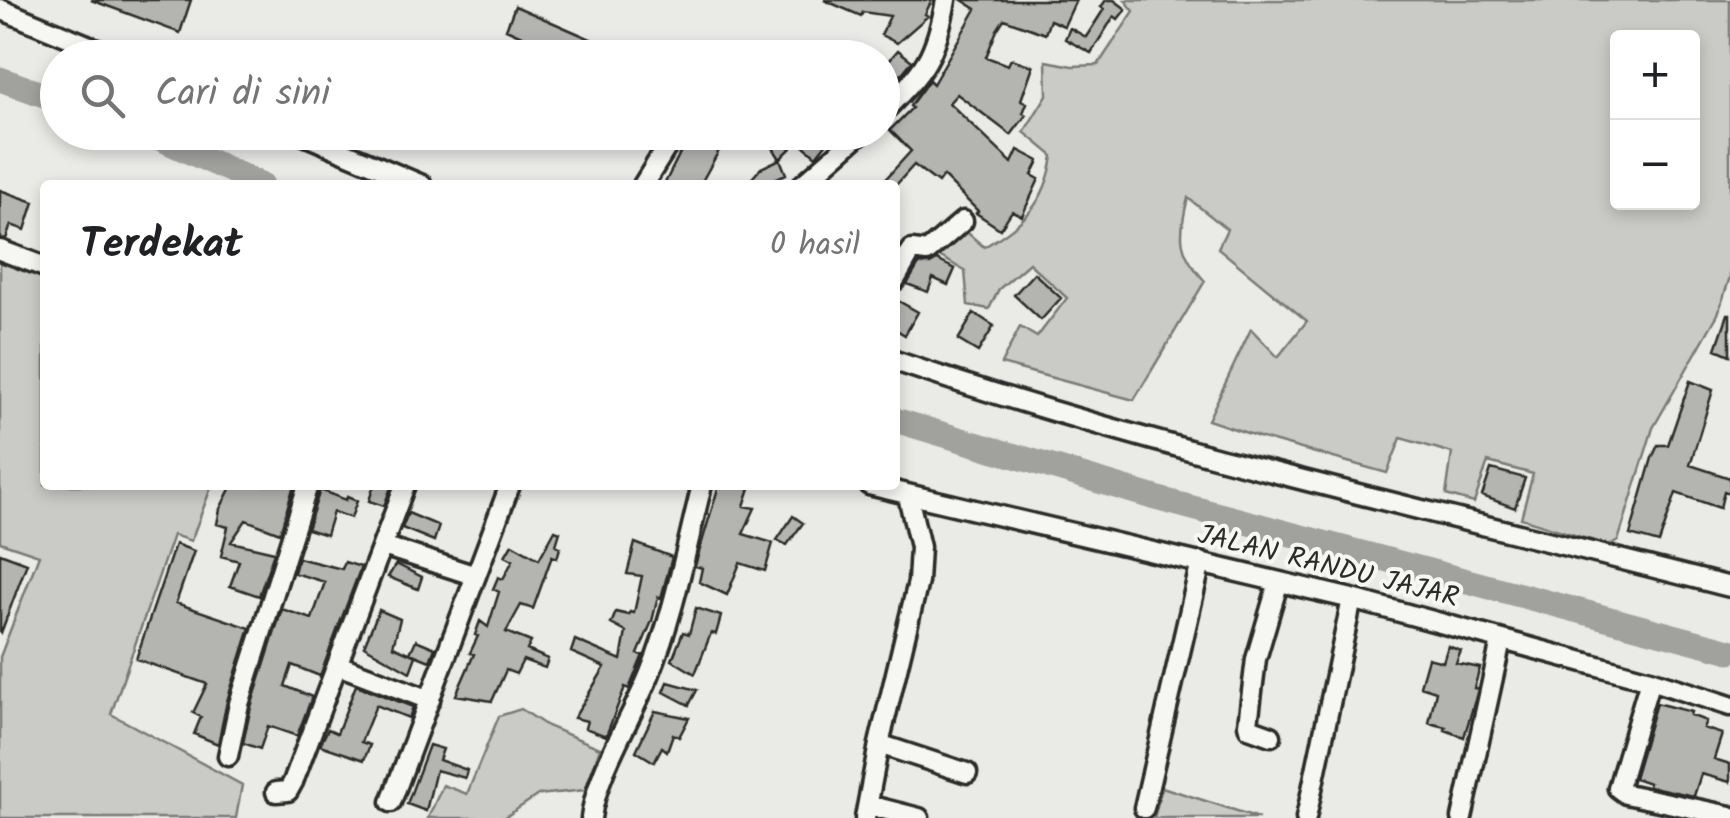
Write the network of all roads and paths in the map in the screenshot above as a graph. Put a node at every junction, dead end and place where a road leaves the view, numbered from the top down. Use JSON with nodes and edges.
{"nodes":[{"id":1,"x":946,"y":0,"type":"edge"},
{"id":2,"x":0,"y":9,"type":"edge"},
{"id":3,"x":75,"y":40,"type":"edge"},
{"id":4,"x":900,"y":94,"type":"edge"},
{"id":5,"x":339,"y":150,"type":"edge"},
{"id":6,"x":665,"y":150,"type":"edge"},
{"id":7,"x":842,"y":150,"type":"edge"},
{"id":8,"x":410,"y":180,"type":"edge"},
{"id":9,"x":647,"y":180,"type":"edge"},
{"id":10,"x":808,"y":180,"type":"edge"},
{"id":11,"x":963,"y":221,"type":"dead end"},
{"id":12,"x":0,"y":250,"type":"edge"},
{"id":13,"x":40,"y":265,"type":"edge"},
{"id":14,"x":900,"y":271,"type":"edge"},
{"id":15,"x":900,"y":362,"type":"edge"},
{"id":16,"x":306,"y":490,"type":"edge"},
{"id":17,"x":403,"y":490,"type":"edge"},
{"id":18,"x":508,"y":490,"type":"edge"},
{"id":19,"x":701,"y":490,"type":"edge"},
{"id":20,"x":886,"y":490,"type":"edge"},
{"id":21,"x":908,"y":496,"type":"junction"},
{"id":22,"x":383,"y":546,"type":"junction"},
{"id":23,"x":1199,"y":575,"type":"junction"},
{"id":24,"x":476,"y":576,"type":"junction"},
{"id":25,"x":1730,"y":587,"type":"edge"},
{"id":26,"x":1276,"y":593,"type":"junction"},
{"id":27,"x":1349,"y":612,"type":"junction"},
{"id":28,"x":1498,"y":651,"type":"junction"},
{"id":29,"x":338,"y":666,"type":"junction"},
{"id":30,"x":1647,"y":690,"type":"junction"},
{"id":31,"x":430,"y":700,"type":"junction"},
{"id":32,"x":1730,"y":706,"type":"edge"},
{"id":33,"x":1271,"y":736,"type":"dead end"},
{"id":34,"x":879,"y":744,"type":"junction"},
{"id":35,"x":228,"y":756,"type":"dead end"},
{"id":36,"x":967,"y":773,"type":"dead end"},
{"id":37,"x":276,"y":792,"type":"dead end"},
{"id":38,"x":391,"y":802,"type":"dead end"},
{"id":39,"x":1144,"y":808,"type":"dead end"},
{"id":40,"x":867,"y":812,"type":"edge"},
{"id":41,"x":1730,"y":816,"type":"edge"},
{"id":42,"x":591,"y":818,"type":"edge"},
{"id":43,"x":918,"y":818,"type":"edge"},
{"id":44,"x":1306,"y":818,"type":"edge"},
{"id":45,"x":1462,"y":818,"type":"edge"}],
"edges":[{"from":1,"to":4,"type":"street"},
{"from":2,"to":3,"type":"street"},
{"from":5,"to":8,"type":"street"},
{"from":6,"to":9,"type":"street"},
{"from":7,"to":10,"type":"street"},
{"from":11,"to":14,"type":"street"},
{"from":12,"to":13,"type":"street"},
{"from":15,"to":25,"type":"street"},
{"from":16,"to":35,"type":"street"},
{"from":17,"to":22,"type":"street"},
{"from":18,"to":24,"type":"street"},
{"from":19,"to":42,"type":"street"},
{"from":20,"to":21,"type":"street","name":"JALAN RANDU JAJAR"},
{"from":21,"to":23,"type":"street","name":"JALAN RANDU JAJAR"},
{"from":21,"to":34,"type":"street"},
{"from":22,"to":24,"type":"street"},
{"from":22,"to":29,"type":"street"},
{"from":23,"to":26,"type":"street","name":"JALAN RANDU JAJAR"},
{"from":23,"to":39,"type":"street"},
{"from":24,"to":31,"type":"street"},
{"from":26,"to":27,"type":"street","name":"JALAN RANDU JAJAR"},
{"from":26,"to":33,"type":"street"},
{"from":27,"to":28,"type":"street","name":"JALAN RANDU JAJAR"},
{"from":27,"to":44,"type":"street"},
{"from":28,"to":30,"type":"street","name":"JALAN RANDU JAJAR"},
{"from":28,"to":45,"type":"street"},
{"from":29,"to":31,"type":"street"},
{"from":29,"to":37,"type":"street"},
{"from":30,"to":32,"type":"street","name":"JALAN RANDU JAJAR"},
{"from":30,"to":41,"type":"street"},
{"from":31,"to":38,"type":"street"},
{"from":34,"to":36,"type":"street"},
{"from":34,"to":40,"type":"street"},
{"from":40,"to":43,"type":"street"}]}
